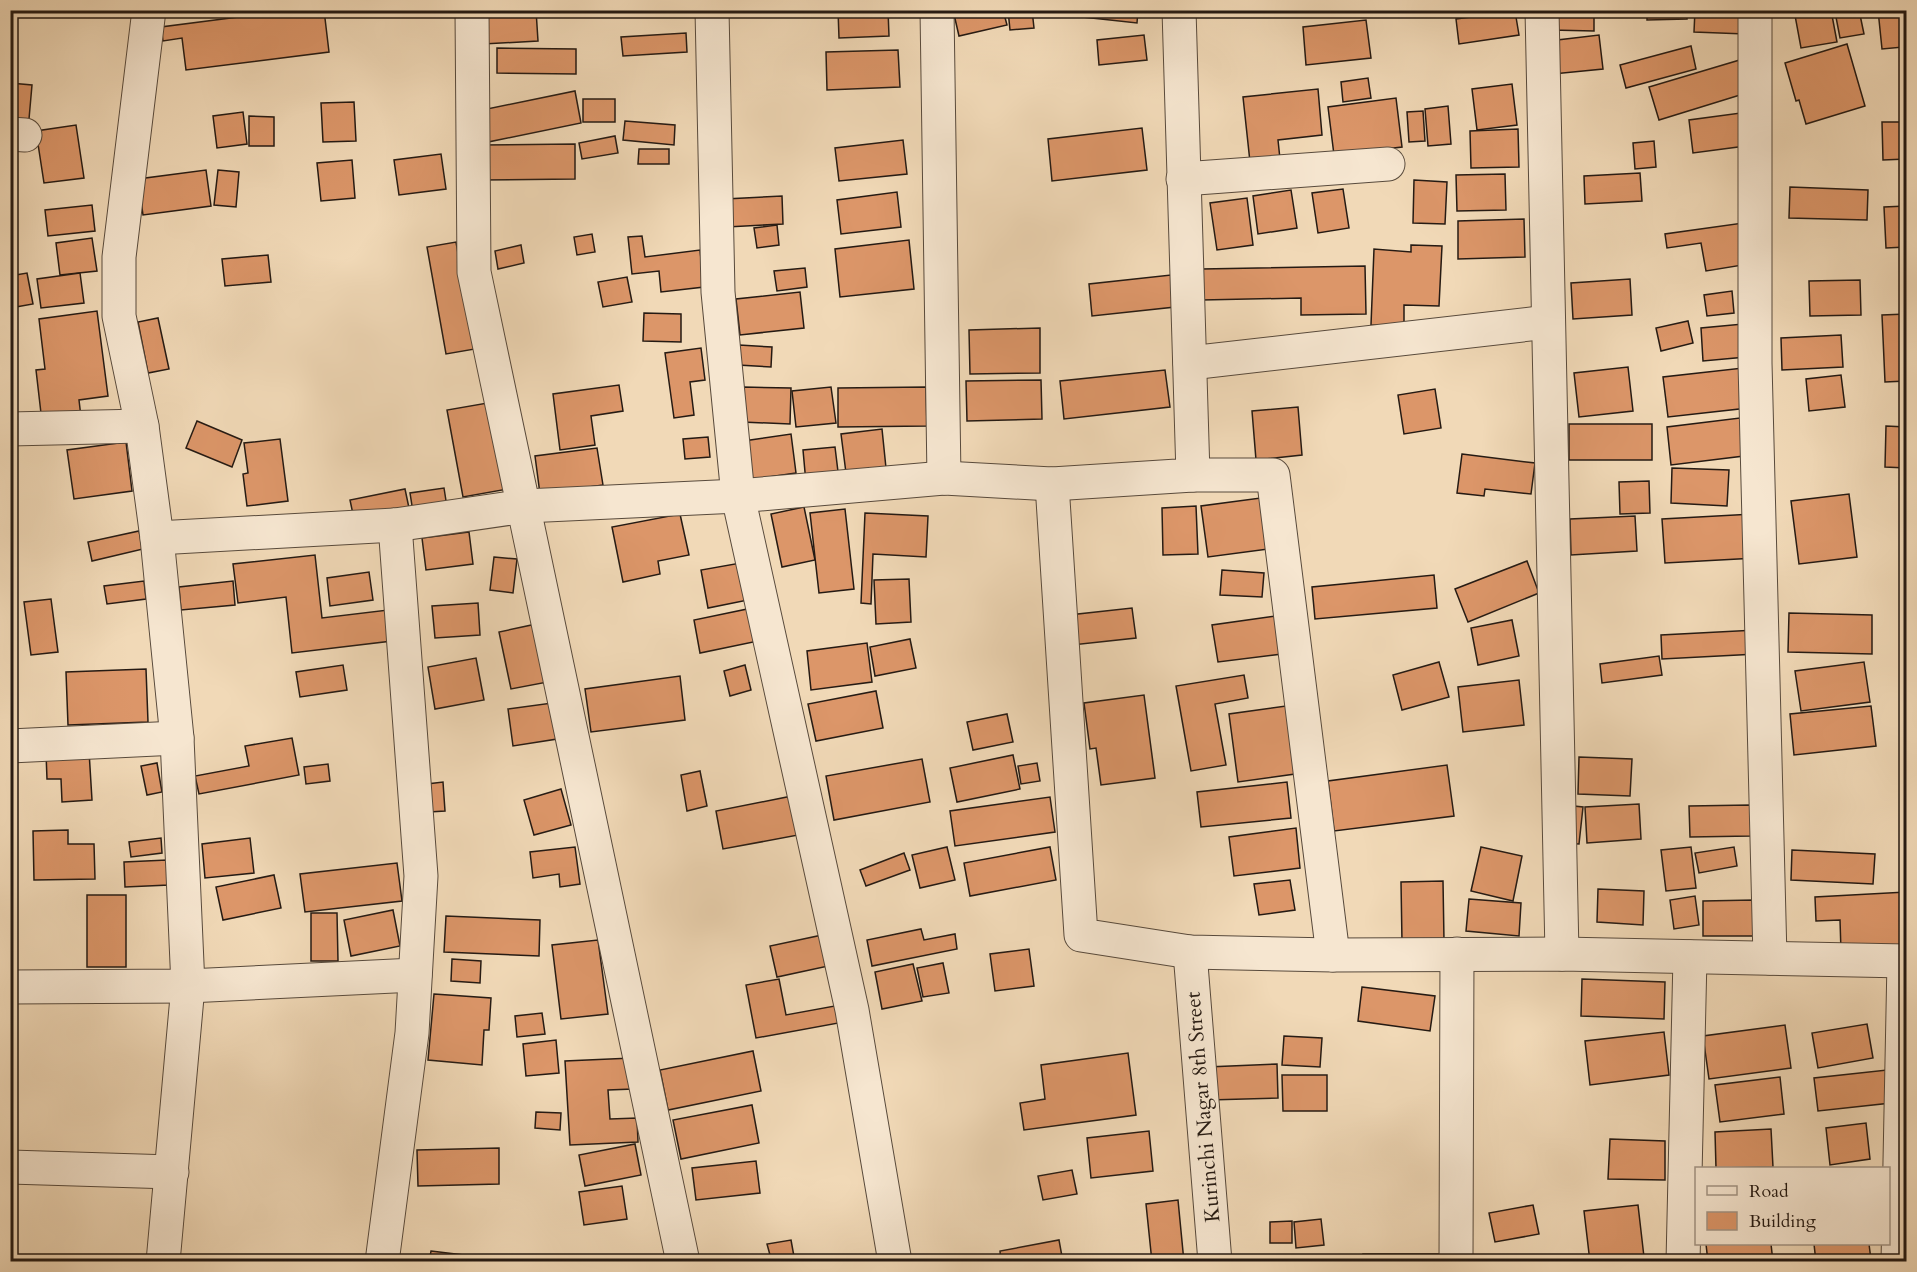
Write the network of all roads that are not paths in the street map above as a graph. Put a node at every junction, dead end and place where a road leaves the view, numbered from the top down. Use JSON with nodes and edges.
{"nodes":[{"id":1,"x":149,"y":10,"type":"edge"},
{"id":2,"x":472,"y":10,"type":"edge"},
{"id":3,"x":712,"y":10,"type":"edge"},
{"id":4,"x":937,"y":10,"type":"edge"},
{"id":5,"x":1179,"y":10,"type":"edge"},
{"id":6,"x":1542,"y":10,"type":"edge"},
{"id":7,"x":1755,"y":10,"type":"edge"},
{"id":8,"x":1388,"y":164,"type":"dead end"},
{"id":9,"x":1183,"y":179,"type":"junction"},
{"id":10,"x":1548,"y":322,"type":"junction"},
{"id":11,"x":1190,"y":363,"type":"junction"},
{"id":12,"x":142,"y":426,"type":"junction"},
{"id":13,"x":10,"y":429,"type":"edge"},
{"id":14,"x":1193,"y":475,"type":"junction"},
{"id":15,"x":944,"y":478,"type":"junction"},
{"id":16,"x":1052,"y":484,"type":"junction"},
{"id":17,"x":738,"y":496,"type":"junction"},
{"id":18,"x":525,"y":507,"type":"junction"},
{"id":19,"x":394,"y":525,"type":"junction"},
{"id":20,"x":157,"y":538,"type":"junction"},
{"id":21,"x":177,"y":738,"type":"junction"},
{"id":22,"x":10,"y":746,"type":"edge"},
{"id":23,"x":1190,"y":952,"type":"junction"},
{"id":24,"x":1457,"y":954,"type":"junction"},
{"id":25,"x":1562,"y":954,"type":"junction"},
{"id":26,"x":1333,"y":955,"type":"junction"},
{"id":27,"x":1690,"y":957,"type":"junction"},
{"id":28,"x":1770,"y":958,"type":"junction"},
{"id":29,"x":1905,"y":961,"type":"edge"},
{"id":30,"x":415,"y":975,"type":"junction"},
{"id":31,"x":188,"y":986,"type":"junction"},
{"id":32,"x":10,"y":987,"type":"edge"},
{"id":33,"x":10,"y":1167,"type":"edge"},
{"id":34,"x":172,"y":1173,"type":"junction"},
{"id":35,"x":163,"y":1262,"type":"edge"},
{"id":36,"x":382,"y":1262,"type":"edge"},
{"id":37,"x":683,"y":1262,"type":"edge"},
{"id":38,"x":895,"y":1262,"type":"edge"},
{"id":39,"x":1215,"y":1262,"type":"edge"},
{"id":40,"x":1456,"y":1262,"type":"edge"},
{"id":41,"x":1683,"y":1262,"type":"edge"},
{"id":42,"x":1898,"y":1262,"type":"edge"}],
"edges":[{"from":1,"to":12,"type":"street"},
{"from":2,"to":18,"type":"street"},
{"from":3,"to":17,"type":"street"},
{"from":4,"to":15,"type":"street"},
{"from":5,"to":9,"type":"street"},
{"from":6,"to":10,"type":"street"},
{"from":7,"to":28,"type":"street"},
{"from":8,"to":9,"type":"street"},
{"from":9,"to":11,"type":"street"},
{"from":10,"to":11,"type":"street"},
{"from":10,"to":25,"type":"street"},
{"from":11,"to":14,"type":"street"},
{"from":12,"to":13,"type":"street"},
{"from":12,"to":20,"type":"street"},
{"from":14,"to":16,"type":"street"},
{"from":14,"to":26,"type":"street"},
{"from":15,"to":16,"type":"street"},
{"from":15,"to":17,"type":"street"},
{"from":16,"to":23,"type":"street"},
{"from":17,"to":18,"type":"street"},
{"from":17,"to":38,"type":"street"},
{"from":18,"to":19,"type":"street"},
{"from":18,"to":37,"type":"street"},
{"from":19,"to":20,"type":"street"},
{"from":19,"to":30,"type":"street"},
{"from":20,"to":21,"type":"street"},
{"from":21,"to":22,"type":"street"},
{"from":21,"to":31,"type":"street"},
{"from":23,"to":26,"type":"street"},
{"from":23,"to":39,"type":"street","name":"Kurinchi Nagar 8th Street"},
{"from":24,"to":25,"type":"street"},
{"from":24,"to":26,"type":"street"},
{"from":24,"to":40,"type":"street"},
{"from":25,"to":27,"type":"street"},
{"from":27,"to":28,"type":"street"},
{"from":27,"to":41,"type":"street"},
{"from":28,"to":29,"type":"street"},
{"from":29,"to":42,"type":"street"},
{"from":30,"to":31,"type":"street"},
{"from":30,"to":36,"type":"street"},
{"from":31,"to":32,"type":"street"},
{"from":31,"to":34,"type":"street"},
{"from":33,"to":34,"type":"street"},
{"from":34,"to":35,"type":"street"}]}
